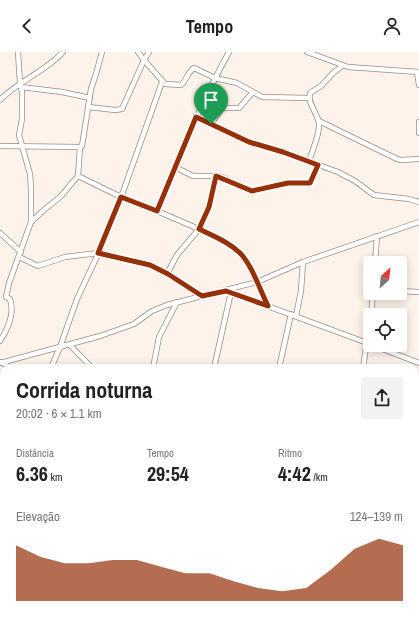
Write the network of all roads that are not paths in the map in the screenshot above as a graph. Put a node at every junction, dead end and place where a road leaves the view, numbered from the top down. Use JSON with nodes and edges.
{"nodes":[{"id":1,"x":18,"y":52,"type":"edge"},
{"id":2,"x":63,"y":52,"type":"edge"},
{"id":3,"x":102,"y":52,"type":"edge"},
{"id":4,"x":138,"y":52,"type":"edge"},
{"id":5,"x":149,"y":52,"type":"edge"},
{"id":6,"x":229,"y":52,"type":"edge"},
{"id":7,"x":307,"y":52,"type":"edge"},
{"id":8,"x":144,"y":60,"type":"junction"},
{"id":9,"x":342,"y":66,"type":"junction"},
{"id":10,"x":418,"y":72,"type":"edge"},
{"id":11,"x":215,"y":78,"type":"junction"},
{"id":12,"x":162,"y":82,"type":"junction"},
{"id":13,"x":21,"y":85,"type":"junction"},
{"id":14,"x":419,"y":85,"type":"edge"},
{"id":15,"x":252,"y":92,"type":"junction"},
{"id":16,"x":90,"y":98,"type":"junction"},
{"id":17,"x":309,"y":98,"type":"junction"},
{"id":18,"x":0,"y":100,"type":"edge"},
{"id":19,"x":88,"y":107,"type":"junction"},
{"id":20,"x":196,"y":117,"type":"junction"},
{"id":21,"x":319,"y":121,"type":"junction"},
{"id":22,"x":419,"y":122,"type":"edge"},
{"id":23,"x":211,"y":124,"type":"junction"},
{"id":24,"x":419,"y":133,"type":"edge"},
{"id":25,"x":21,"y":145,"type":"junction"},
{"id":26,"x":0,"y":146,"type":"edge"},
{"id":27,"x":80,"y":147,"type":"junction"},
{"id":28,"x":419,"y":159,"type":"edge"},
{"id":29,"x":309,"y":161,"type":"junction"},
{"id":30,"x":318,"y":165,"type":"junction"},
{"id":31,"x":175,"y":167,"type":"junction"},
{"id":32,"x":78,"y":176,"type":"junction"},
{"id":33,"x":216,"y":176,"type":"junction"},
{"id":34,"x":121,"y":197,"type":"junction"},
{"id":35,"x":419,"y":202,"type":"edge"},
{"id":36,"x":157,"y":211,"type":"junction"},
{"id":37,"x":30,"y":222,"type":"junction"},
{"id":38,"x":419,"y":222,"type":"edge"},
{"id":39,"x":199,"y":229,"type":"junction"},
{"id":40,"x":0,"y":233,"type":"edge"},
{"id":41,"x":377,"y":236,"type":"junction"},
{"id":42,"x":98,"y":253,"type":"junction"},
{"id":43,"x":20,"y":255,"type":"junction"},
{"id":44,"x":376,"y":256,"type":"edge"},
{"id":45,"x":303,"y":262,"type":"junction"},
{"id":46,"x":168,"y":274,"type":"junction"},
{"id":47,"x":257,"y":282,"type":"junction"},
{"id":48,"x":407,"y":291,"type":"edge"},
{"id":49,"x":229,"y":292,"type":"junction"},
{"id":50,"x":419,"y":292,"type":"edge"},
{"id":51,"x":202,"y":296,"type":"junction"},
{"id":52,"x":6,"y":298,"type":"junction"},
{"id":53,"x":0,"y":299,"type":"edge"},
{"id":54,"x":177,"y":302,"type":"junction"},
{"id":55,"x":268,"y":306,"type":"junction"},
{"id":56,"x":294,"y":315,"type":"junction"},
{"id":57,"x":0,"y":341,"type":"edge"},
{"id":58,"x":363,"y":341,"type":"edge"},
{"id":59,"x":70,"y":345,"type":"junction"},
{"id":60,"x":60,"y":347,"type":"junction"},
{"id":61,"x":368,"y":352,"type":"edge"},
{"id":62,"x":391,"y":352,"type":"edge"},
{"id":63,"x":1,"y":362,"type":"edge"},
{"id":64,"x":419,"y":363,"type":"edge"},
{"id":65,"x":53,"y":364,"type":"edge"},
{"id":66,"x":88,"y":364,"type":"edge"},
{"id":67,"x":154,"y":364,"type":"edge"},
{"id":68,"x":215,"y":364,"type":"edge"},
{"id":69,"x":280,"y":364,"type":"edge"},
{"id":70,"x":364,"y":364,"type":"edge"}],
"edges":[{"from":1,"to":13,"type":"street"},
{"from":2,"to":13,"type":"street"},
{"from":3,"to":16,"type":"street"},
{"from":4,"to":8,"type":"street"},
{"from":5,"to":8,"type":"street"},
{"from":6,"to":11,"type":"street"},
{"from":7,"to":9,"type":"street"},
{"from":8,"to":12,"type":"street"},
{"from":8,"to":19,"type":"street"},
{"from":9,"to":10,"type":"street"},
{"from":9,"to":17,"type":"street"},
{"from":10,"to":14,"type":"street"},
{"from":11,"to":12,"type":"street"},
{"from":11,"to":15,"type":"street"},
{"from":11,"to":20,"type":"street"},
{"from":12,"to":34,"type":"street"},
{"from":13,"to":16,"type":"street"},
{"from":13,"to":18,"type":"street"},
{"from":13,"to":25,"type":"street"},
{"from":15,"to":17,"type":"street"},
{"from":15,"to":23,"type":"street"},
{"from":16,"to":19,"type":"street"},
{"from":17,"to":21,"type":"street"},
{"from":19,"to":27,"type":"street"},
{"from":20,"to":23,"type":"street"},
{"from":20,"to":31,"type":"street"},
{"from":21,"to":28,"type":"street"},
{"from":21,"to":29,"type":"street"},
{"from":22,"to":24,"type":"street"},
{"from":23,"to":29,"type":"street"},
{"from":25,"to":26,"type":"street"},
{"from":25,"to":27,"type":"street"},
{"from":25,"to":37,"type":"street"},
{"from":27,"to":32,"type":"street"},
{"from":29,"to":30,"type":"street"},
{"from":30,"to":33,"type":"street"},
{"from":30,"to":35,"type":"street"},
{"from":31,"to":33,"type":"street"},
{"from":31,"to":36,"type":"street"},
{"from":32,"to":34,"type":"street"},
{"from":32,"to":37,"type":"street"},
{"from":33,"to":39,"type":"street"},
{"from":34,"to":36,"type":"street"},
{"from":34,"to":42,"type":"street"},
{"from":36,"to":39,"type":"street"},
{"from":37,"to":43,"type":"street"},
{"from":38,"to":41,"type":"street"},
{"from":39,"to":46,"type":"street"},
{"from":39,"to":47,"type":"street"},
{"from":40,"to":43,"type":"street"},
{"from":41,"to":44,"type":"street"},
{"from":41,"to":45,"type":"street"},
{"from":42,"to":43,"type":"street"},
{"from":42,"to":46,"type":"street"},
{"from":42,"to":60,"type":"street"},
{"from":43,"to":52,"type":"street"},
{"from":45,"to":47,"type":"street"},
{"from":45,"to":56,"type":"street"},
{"from":46,"to":51,"type":"street"},
{"from":47,"to":49,"type":"street"},
{"from":47,"to":55,"type":"street"},
{"from":48,"to":50,"type":"street"},
{"from":49,"to":51,"type":"street"},
{"from":49,"to":55,"type":"street"},
{"from":49,"to":68,"type":"street"},
{"from":51,"to":54,"type":"street"},
{"from":52,"to":53,"type":"street"},
{"from":52,"to":57,"type":"street"},
{"from":54,"to":59,"type":"street"},
{"from":54,"to":67,"type":"street"},
{"from":55,"to":56,"type":"street"},
{"from":56,"to":58,"type":"street"},
{"from":56,"to":69,"type":"street"},
{"from":59,"to":60,"type":"street"},
{"from":59,"to":66,"type":"street"},
{"from":60,"to":63,"type":"street"},
{"from":60,"to":65,"type":"street"},
{"from":61,"to":70,"type":"street"},
{"from":62,"to":64,"type":"street"}]}
